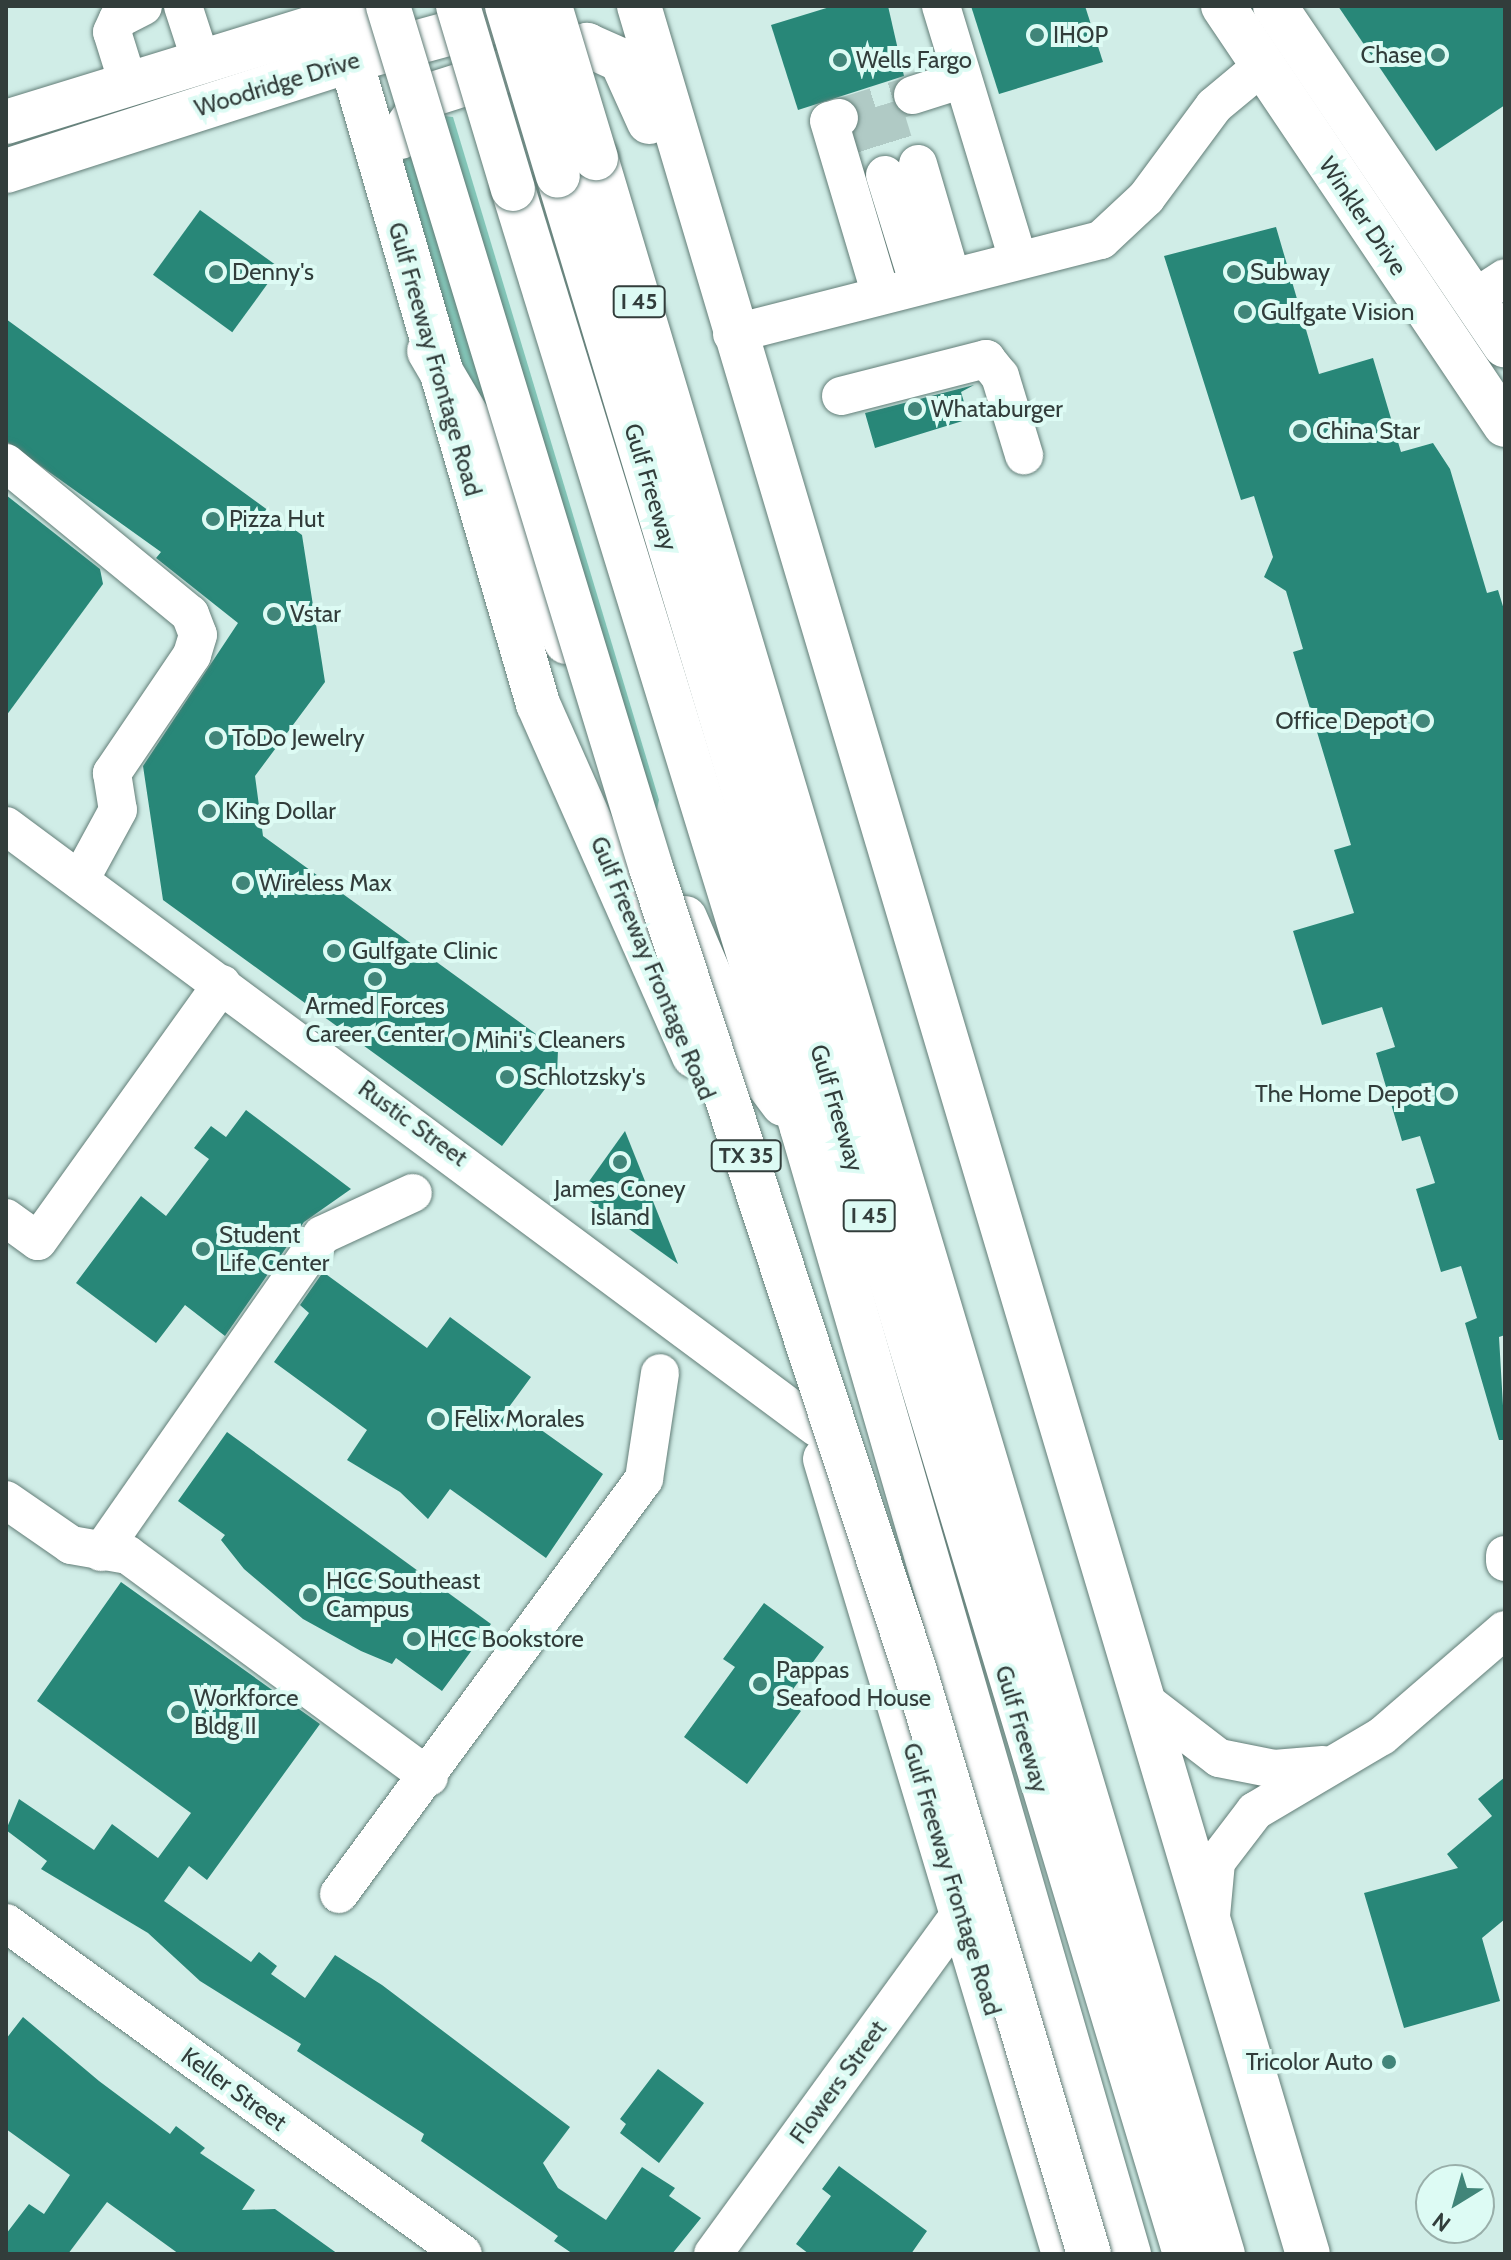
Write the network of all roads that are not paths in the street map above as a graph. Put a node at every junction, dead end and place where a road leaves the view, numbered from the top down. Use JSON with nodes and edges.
{"nodes":[{"id":1,"x":143,"y":6,"type":"edge"},
{"id":2,"x":183,"y":6,"type":"edge"},
{"id":3,"x":387,"y":6,"type":"edge"},
{"id":4,"x":458,"y":6,"type":"edge"},
{"id":5,"x":507,"y":6,"type":"edge"},
{"id":6,"x":550,"y":6,"type":"edge"},
{"id":7,"x":639,"y":6,"type":"edge"},
{"id":8,"x":941,"y":6,"type":"edge"},
{"id":9,"x":1223,"y":6,"type":"edge"},
{"id":10,"x":1286,"y":23,"type":"edge"},
{"id":11,"x":342,"y":28,"type":"edge"},
{"id":12,"x":201,"y":61,"type":"junction"},
{"id":13,"x":1262,"y":66,"type":"junction"},
{"id":14,"x":963,"y":79,"type":"junction"},
{"id":15,"x":128,"y":83,"type":"junction"},
{"id":16,"x":913,"y":95,"type":"tunnel mouth"},
{"id":17,"x":839,"y":118,"type":"dead end"},
{"id":18,"x":6,"y":122,"type":"edge"},
{"id":19,"x":1362,"y":135,"type":"junction"},
{"id":20,"x":1324,"y":158,"type":"junction"},
{"id":21,"x":577,"y":167,"type":"junction"},
{"id":22,"x":6,"y":171,"type":"edge"},
{"id":23,"x":1366,"y":220,"type":"junction"},
{"id":24,"x":401,"y":238,"type":"junction"},
{"id":25,"x":1018,"y":259,"type":"junction"},
{"id":26,"x":918,"y":285,"type":"junction"},
{"id":27,"x":1489,"y":289,"type":"edge"},
{"id":28,"x":731,"y":328,"type":"junction"},
{"id":29,"x":1503,"y":340,"type":"edge"},
{"id":30,"x":429,"y":351,"type":"junction"},
{"id":31,"x":841,"y":396,"type":"dead end"},
{"id":32,"x":1505,"y":425,"type":"edge"},
{"id":33,"x":1024,"y":455,"type":"dead end"},
{"id":34,"x":6,"y":463,"type":"edge"},
{"id":35,"x":6,"y":826,"type":"edge"},
{"id":36,"x":80,"y":880,"type":"junction"},
{"id":37,"x":222,"y":984,"type":"junction"},
{"id":38,"x":802,"y":1128,"type":"junction"},
{"id":39,"x":413,"y":1193,"type":"dead end"},
{"id":40,"x":6,"y":1218,"type":"edge"},
{"id":41,"x":660,"y":1373,"type":"dead end"},
{"id":42,"x":816,"y":1427,"type":"junction"},
{"id":43,"x":6,"y":1500,"type":"edge"},
{"id":44,"x":101,"y":1552,"type":"junction"},
{"id":45,"x":1505,"y":1555,"type":"edge"},
{"id":46,"x":1505,"y":1562,"type":"edge"},
{"id":47,"x":1505,"y":1630,"type":"edge"},
{"id":48,"x":1141,"y":1698,"type":"junction"},
{"id":49,"x":1345,"y":1762,"type":"junction"},
{"id":50,"x":429,"y":1777,"type":"junction"},
{"id":51,"x":339,"y":1894,"type":"dead end"},
{"id":52,"x":963,"y":1910,"type":"junction"},
{"id":53,"x":6,"y":1923,"type":"edge"},
{"id":54,"x":1211,"y":1928,"type":"junction"},
{"id":55,"x":463,"y":2254,"type":"edge"},
{"id":56,"x":713,"y":2254,"type":"edge"},
{"id":57,"x":1064,"y":2254,"type":"edge"},
{"id":58,"x":1089,"y":2254,"type":"edge"},
{"id":59,"x":1129,"y":2254,"type":"edge"},
{"id":60,"x":1185,"y":2254,"type":"edge"},
{"id":61,"x":1223,"y":2254,"type":"edge"},
{"id":62,"x":1308,"y":2254,"type":"edge"}],
"edges":[{"from":1,"to":15,"type":"street"},
{"from":2,"to":12,"type":"street"},
{"from":3,"to":11,"type":"main road","name":"Woodridge Drive"},
{"from":3,"to":58,"type":"main road","number":"TX 35","bridge":true},
{"from":4,"to":38,"type":"main road","name":"Gulf Freeway","number":"I 45","bridge":true},
{"from":5,"to":21,"type":"main road","name":"Gulf Freeway","number":"I 45","bridge":true},
{"from":6,"to":11,"type":"main road","name":"Woodridge Drive"},
{"from":6,"to":21,"type":"main road","name":"Gulf Freeway","number":"I 45","bridge":true},
{"from":7,"to":28,"type":"main road"},
{"from":8,"to":14,"type":"street"},
{"from":9,"to":13,"type":"main road","name":"Winkler Drive"},
{"from":10,"to":13,"type":"main road"},
{"from":10,"to":19,"type":"main road","name":"Winkler Drive"},
{"from":11,"to":12,"type":"main road","name":"Woodridge Drive"},
{"from":11,"to":22,"type":"main road","name":"Woodridge Drive"},
{"from":11,"to":24,"type":"main road","name":"Gulf Freeway Frontage Road"},
{"from":12,"to":15,"type":"main road","name":"Woodridge Drive"},
{"from":13,"to":20,"type":"main road","name":"Winkler Drive"},
{"from":13,"to":25,"type":"street"},
{"from":14,"to":16,"type":"street"},
{"from":14,"to":25,"type":"street"},
{"from":15,"to":18,"type":"main road","name":"Woodridge Drive"},
{"from":17,"to":26,"type":"street"},
{"from":19,"to":20,"type":"main road"},
{"from":19,"to":27,"type":"main road","name":"Winkler Drive"},
{"from":20,"to":23,"type":"main road","name":"Winkler Drive"},
{"from":21,"to":60,"type":"main road","name":"Gulf Freeway","number":"I 45"},
{"from":21,"to":61,"type":"main road","name":"Gulf Freeway","number":"I 45"},
{"from":23,"to":27,"type":"main road"},
{"from":23,"to":32,"type":"main road","name":"Winkler Drive"},
{"from":24,"to":28,"type":"main road"},
{"from":24,"to":30,"type":"main road","name":"Gulf Freeway Frontage Road"},
{"from":25,"to":26,"type":"street"},
{"from":26,"to":26,"type":"street"},
{"from":26,"to":28,"type":"street"},
{"from":27,"to":29,"type":"main road","name":"Winkler Drive"},
{"from":28,"to":48,"type":"main road"},
{"from":30,"to":38,"type":"main road"},
{"from":30,"to":42,"type":"main road","name":"Gulf Freeway Frontage Road"},
{"from":31,"to":33,"type":"street"},
{"from":34,"to":36,"type":"street"},
{"from":35,"to":36,"type":"street","name":"Rustic Street"},
{"from":36,"to":37,"type":"street","name":"Rustic Street"},
{"from":37,"to":40,"type":"street"},
{"from":37,"to":42,"type":"street","name":"Rustic Street"},
{"from":38,"to":59,"type":"main road","name":"Gulf Freeway","number":"I 45"},
{"from":39,"to":44,"type":"street"},
{"from":41,"to":50,"type":"street"},
{"from":42,"to":52,"type":"main road","name":"Gulf Freeway Frontage Road"},
{"from":43,"to":44,"type":"street"},
{"from":44,"to":50,"type":"street"},
{"from":45,"to":46,"type":"street"},
{"from":47,"to":49,"type":"street"},
{"from":48,"to":49,"type":"street"},
{"from":48,"to":54,"type":"main road"},
{"from":49,"to":54,"type":"street"},
{"from":50,"to":51,"type":"street"},
{"from":52,"to":56,"type":"street","name":"Flowers Street"},
{"from":52,"to":57,"type":"main road","name":"Gulf Freeway Frontage Road"},
{"from":53,"to":55,"type":"street","name":"Keller Street"},
{"from":54,"to":62,"type":"main road"}]}
